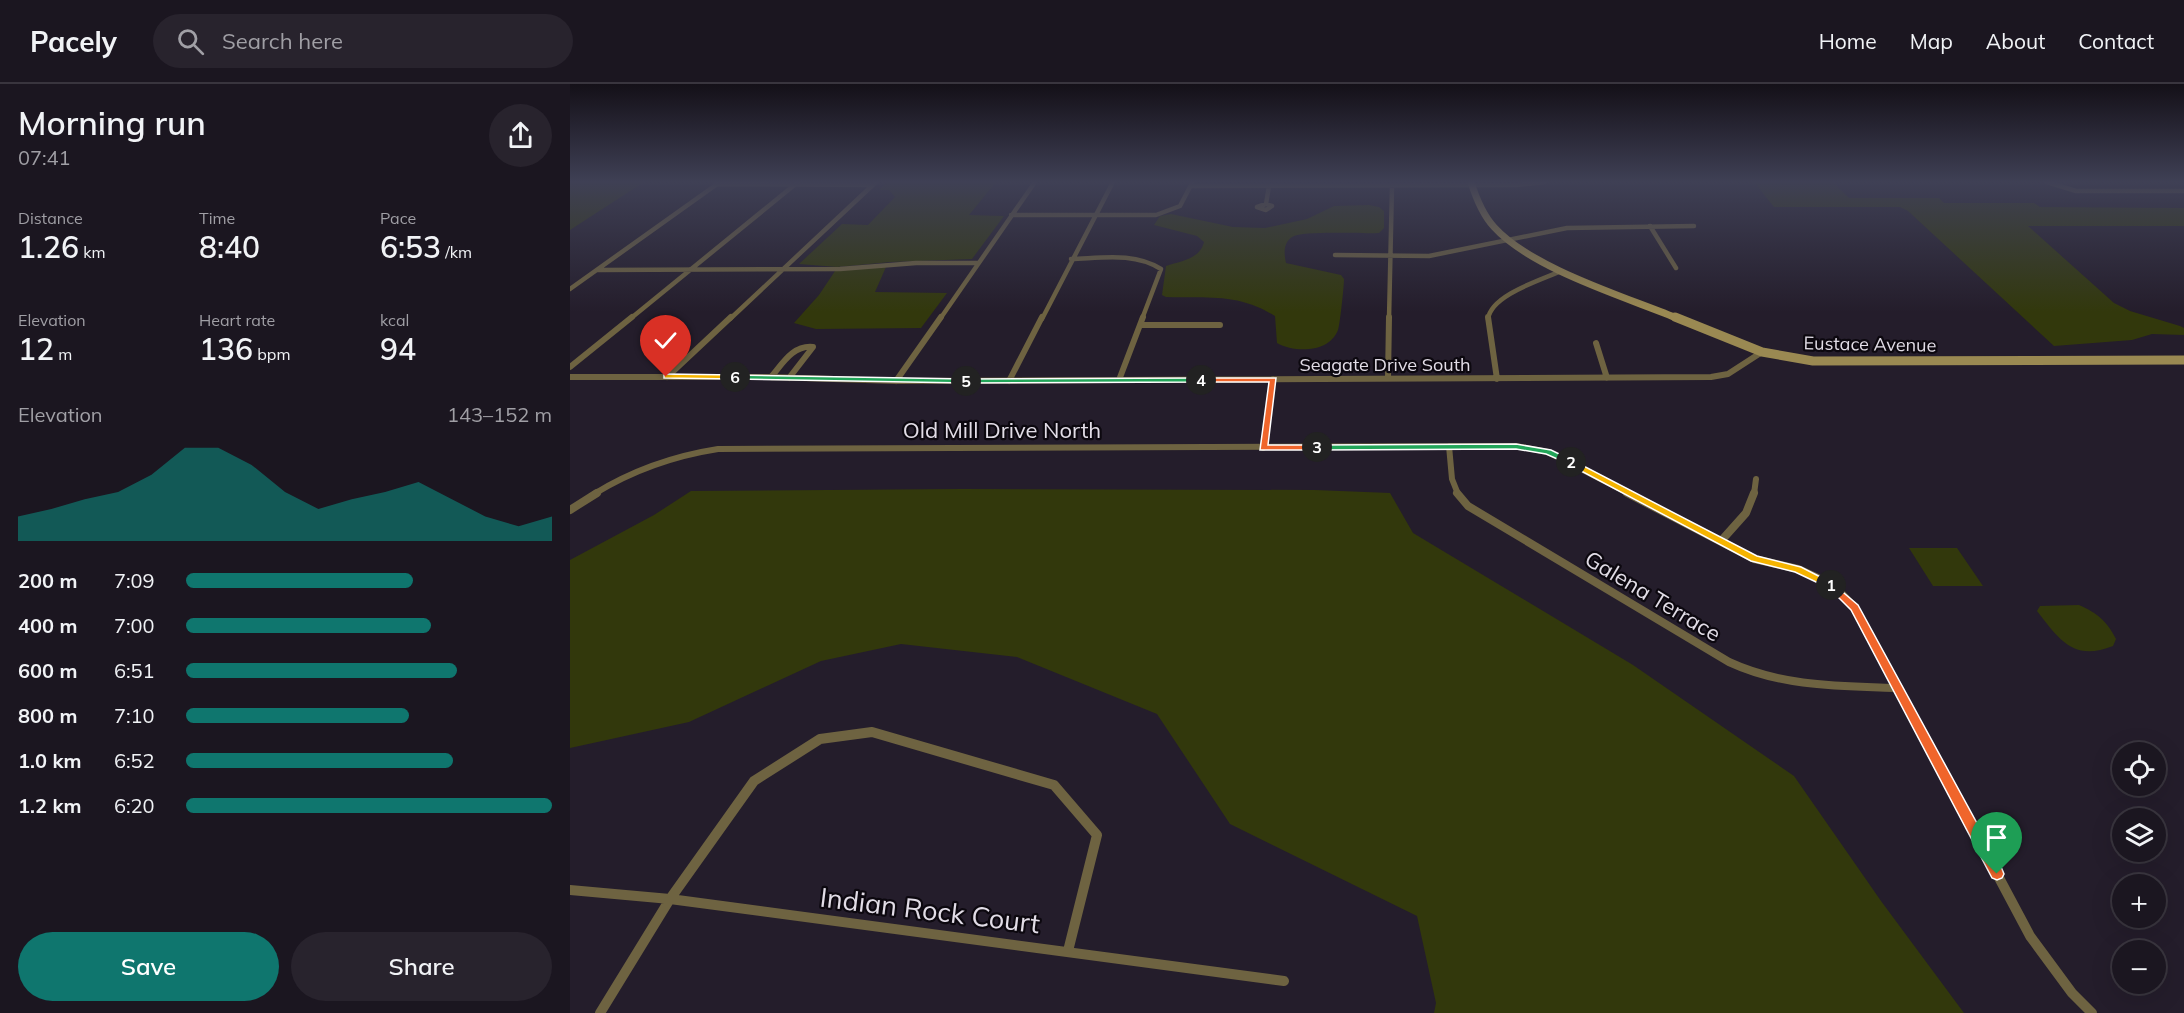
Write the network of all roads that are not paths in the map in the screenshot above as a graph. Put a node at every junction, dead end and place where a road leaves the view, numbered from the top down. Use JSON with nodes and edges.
{"nodes":[{"id":1,"x":659,"y":225,"type":"edge"},
{"id":2,"x":744,"y":225,"type":"edge"},
{"id":3,"x":829,"y":225,"type":"edge"},
{"id":4,"x":1004,"y":225,"type":"edge"},
{"id":5,"x":1089,"y":225,"type":"edge"},
{"id":6,"x":1391,"y":225,"type":"edge"},
{"id":7,"x":1493,"y":225,"type":"edge"},
{"id":8,"x":1650,"y":226,"type":"junction"},
{"id":9,"x":1694,"y":226,"type":"dead end"},
{"id":10,"x":1507,"y":240,"type":"junction"},
{"id":11,"x":1335,"y":255,"type":"dead end"},
{"id":12,"x":1390,"y":256,"type":"junction"},
{"id":13,"x":1071,"y":259,"type":"junction"},
{"id":14,"x":978,"y":262,"type":"junction"},
{"id":15,"x":1676,"y":268,"type":"dead end"},
{"id":16,"x":597,"y":270,"type":"junction"},
{"id":17,"x":689,"y":270,"type":"junction"},
{"id":18,"x":781,"y":270,"type":"junction"},
{"id":19,"x":1561,"y":271,"type":"junction"},
{"id":20,"x":570,"y":289,"type":"edge"},
{"id":21,"x":1220,"y":325,"type":"dead end"},
{"id":22,"x":1140,"y":326,"type":"junction"},
{"id":23,"x":1596,"y":343,"type":"dead end"},
{"id":24,"x":1762,"y":352,"type":"junction"},
{"id":25,"x":2184,"y":360,"type":"edge"},
{"id":26,"x":570,"y":367,"type":"edge"},
{"id":27,"x":570,"y":376,"type":"edge"},
{"id":28,"x":666,"y":377,"type":"junction"},
{"id":29,"x":771,"y":377,"type":"junction"},
{"id":30,"x":789,"y":378,"type":"junction"},
{"id":31,"x":1388,"y":378,"type":"junction"},
{"id":32,"x":1607,"y":378,"type":"junction"},
{"id":33,"x":1273,"y":379,"type":"junction"},
{"id":34,"x":1497,"y":379,"type":"junction"},
{"id":35,"x":1119,"y":380,"type":"junction"},
{"id":36,"x":896,"y":381,"type":"junction"},
{"id":37,"x":1009,"y":381,"type":"junction"},
{"id":38,"x":1449,"y":446,"type":"junction"},
{"id":39,"x":1263,"y":448,"type":"junction"},
{"id":40,"x":1756,"y":479,"type":"dead end"},
{"id":41,"x":570,"y":510,"type":"edge"},
{"id":42,"x":1721,"y":541,"type":"junction"},
{"id":43,"x":1897,"y":688,"type":"junction"},
{"id":44,"x":570,"y":890,"type":"edge"},
{"id":45,"x":670,"y":899,"type":"junction"},
{"id":46,"x":1068,"y":951,"type":"junction"},
{"id":47,"x":1284,"y":981,"type":"dead end"},
{"id":48,"x":600,"y":1013,"type":"edge"},
{"id":49,"x":2092,"y":1013,"type":"edge"}],
"edges":[{"from":1,"to":16,"type":"street"},
{"from":2,"to":17,"type":"street"},
{"from":3,"to":18,"type":"street"},
{"from":4,"to":14,"type":"street"},
{"from":5,"to":13,"type":"street"},
{"from":6,"to":12,"type":"street"},
{"from":7,"to":10,"type":"street","name":"Eustace Avenue"},
{"from":8,"to":9,"type":"street"},
{"from":8,"to":10,"type":"street"},
{"from":8,"to":15,"type":"street"},
{"from":10,"to":12,"type":"street"},
{"from":10,"to":19,"type":"street","name":"Eustace Avenue"},
{"from":11,"to":12,"type":"street"},
{"from":12,"to":31,"type":"street"},
{"from":13,"to":22,"type":"street"},
{"from":13,"to":37,"type":"street"},
{"from":14,"to":18,"type":"street"},
{"from":14,"to":36,"type":"street"},
{"from":16,"to":17,"type":"street"},
{"from":16,"to":20,"type":"street"},
{"from":17,"to":18,"type":"street"},
{"from":17,"to":26,"type":"street"},
{"from":18,"to":28,"type":"street"},
{"from":19,"to":24,"type":"street","name":"Eustace Avenue"},
{"from":19,"to":34,"type":"street"},
{"from":21,"to":22,"type":"street"},
{"from":22,"to":35,"type":"street"},
{"from":23,"to":32,"type":"street"},
{"from":24,"to":25,"type":"street","name":"Eustace Avenue"},
{"from":24,"to":32,"type":"street","name":"Seagate Drive South"},
{"from":27,"to":28,"type":"street","name":"Seagate Drive South"},
{"from":28,"to":29,"type":"street","name":"Seagate Drive South"},
{"from":29,"to":30,"type":"street","name":"Seagate Drive South"},
{"from":29,"to":30,"type":"street"},
{"from":30,"to":36,"type":"street","name":"Seagate Drive South"},
{"from":31,"to":33,"type":"street","name":"Seagate Drive South"},
{"from":31,"to":34,"type":"street","name":"Seagate Drive South"},
{"from":32,"to":34,"type":"street","name":"Seagate Drive South"},
{"from":33,"to":35,"type":"street","name":"Seagate Drive South"},
{"from":33,"to":39,"type":"street"},
{"from":35,"to":37,"type":"street","name":"Seagate Drive South"},
{"from":36,"to":37,"type":"street","name":"Seagate Drive South"},
{"from":38,"to":39,"type":"street","name":"Old Mill Drive North"},
{"from":38,"to":42,"type":"street","name":"Old Mill Drive North"},
{"from":38,"to":43,"type":"street","name":"Galena Terrace"},
{"from":39,"to":41,"type":"street","name":"Old Mill Drive North"},
{"from":40,"to":42,"type":"street"},
{"from":42,"to":43,"type":"street","name":"Old Mill Drive North"},
{"from":43,"to":49,"type":"street","name":"Old Mill Drive North"},
{"from":44,"to":45,"type":"street","name":"Indian Rock Court"},
{"from":45,"to":46,"type":"street","name":"Indian Rock Court"},
{"from":45,"to":46,"type":"street"},
{"from":45,"to":48,"type":"street"},
{"from":46,"to":47,"type":"street","name":"Indian Rock Court"}]}
